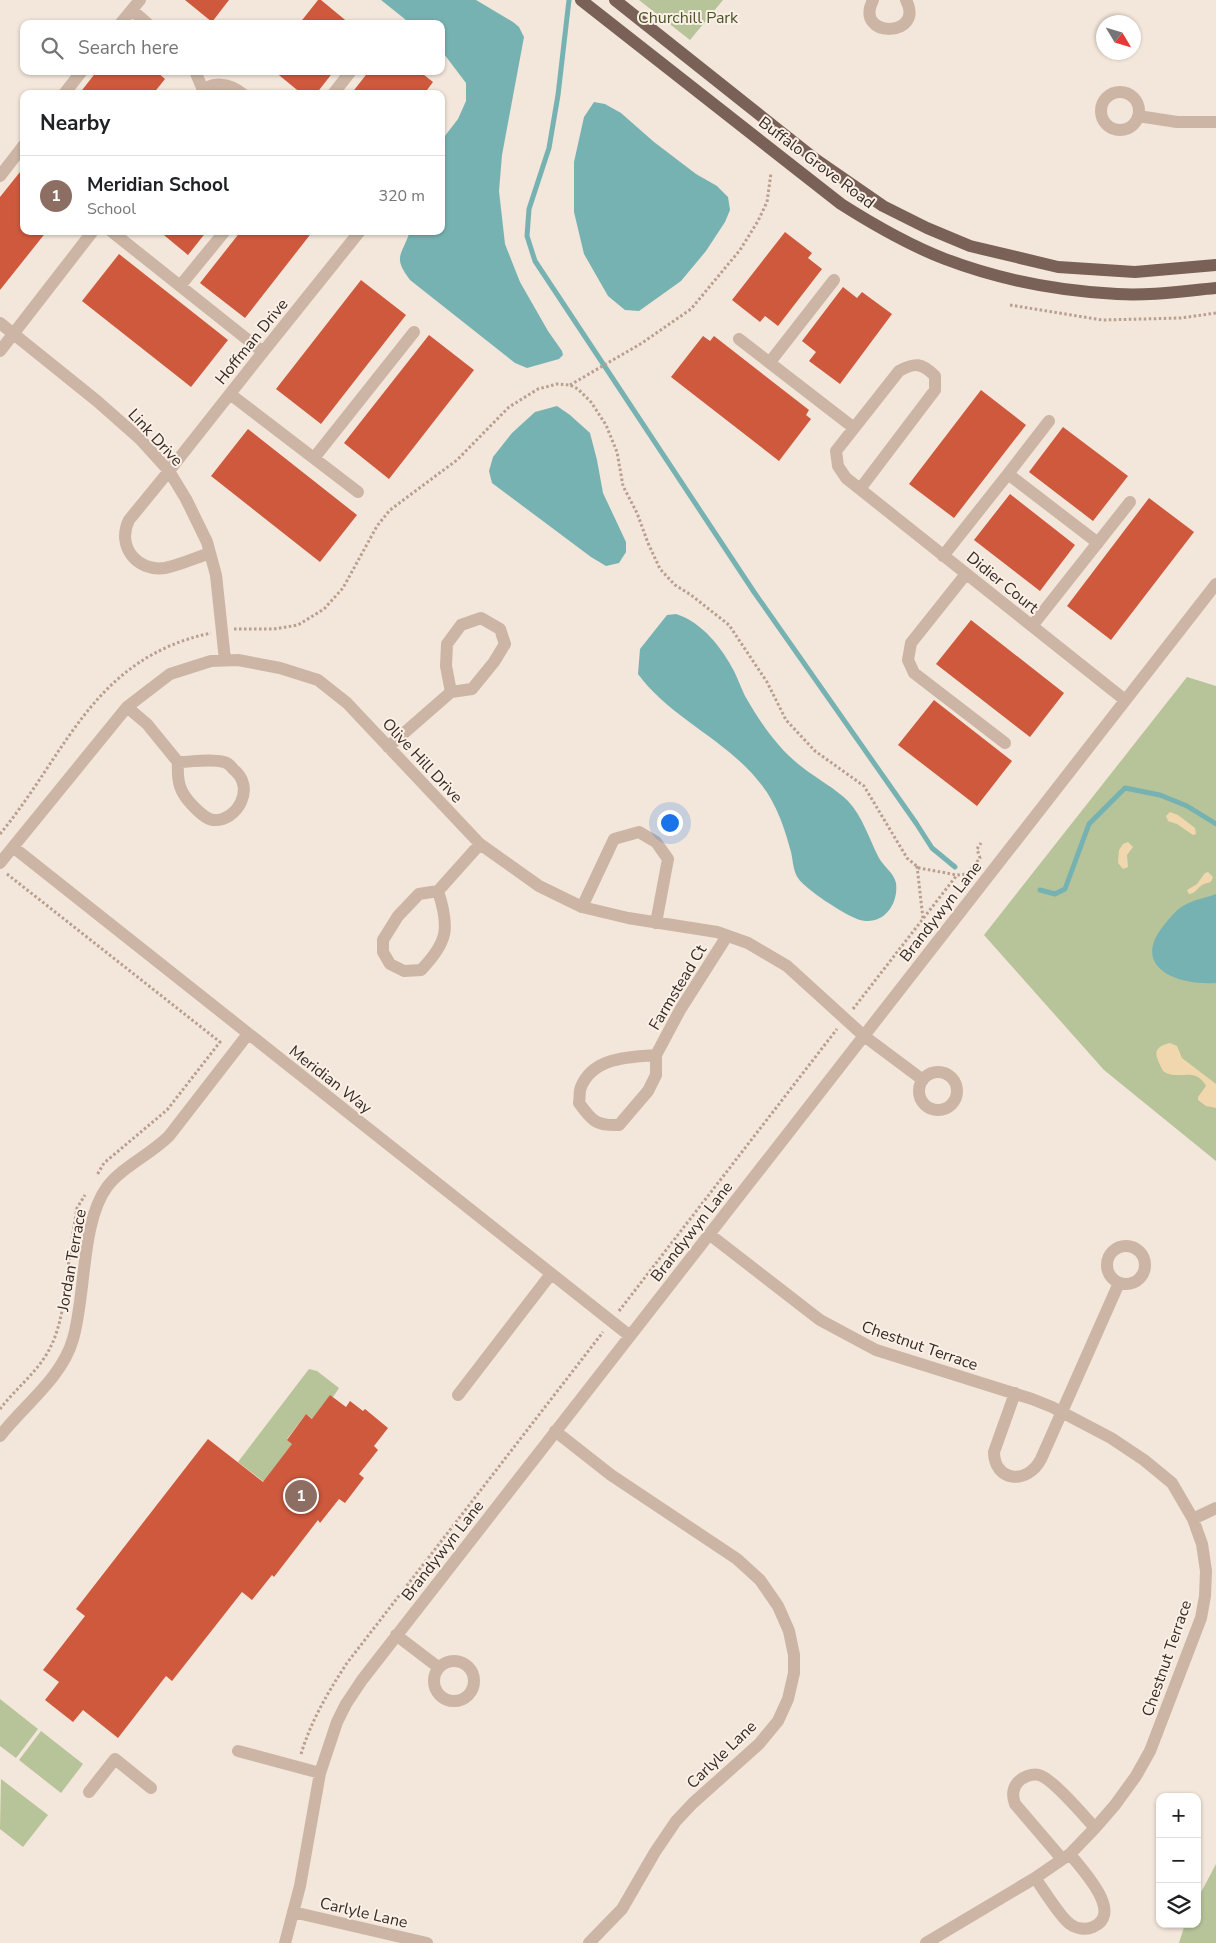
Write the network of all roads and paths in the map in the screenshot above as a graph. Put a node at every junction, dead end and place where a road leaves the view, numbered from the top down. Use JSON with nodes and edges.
{"nodes":[{"id":1,"x":581,"y":0,"type":"edge"},
{"id":2,"x":615,"y":0,"type":"edge"},
{"id":3,"x":873,"y":0,"type":"edge"},
{"id":4,"x":906,"y":0,"type":"edge"},
{"id":5,"x":136,"y":5,"type":"edge"},
{"id":6,"x":123,"y":20,"type":"edge"},
{"id":7,"x":145,"y":20,"type":"edge"},
{"id":8,"x":79,"y":75,"type":"edge"},
{"id":9,"x":196,"y":75,"type":"edge"},
{"id":10,"x":348,"y":75,"type":"edge"},
{"id":11,"x":67,"y":90,"type":"edge"},
{"id":12,"x":201,"y":90,"type":"edge"},
{"id":13,"x":205,"y":90,"type":"edge"},
{"id":14,"x":238,"y":90,"type":"edge"},
{"id":15,"x":336,"y":90,"type":"edge"},
{"id":16,"x":1138,"y":116,"type":"dead end"},
{"id":17,"x":1216,"y":122,"type":"edge"},
{"id":18,"x":20,"y":150,"type":"edge"},
{"id":19,"x":771,"y":173,"type":"dead end"},
{"id":20,"x":0,"y":176,"type":"edge"},
{"id":21,"x":90,"y":235,"type":"edge"},
{"id":22,"x":116,"y":235,"type":"edge"},
{"id":23,"x":222,"y":235,"type":"edge"},
{"id":24,"x":357,"y":235,"type":"edge"},
{"id":25,"x":1216,"y":265,"type":"edge"},
{"id":26,"x":834,"y":280,"type":"dead end"},
{"id":27,"x":180,"y":286,"type":"junction"},
{"id":28,"x":1216,"y":288,"type":"edge"},
{"id":29,"x":1010,"y":305,"type":"dead end"},
{"id":30,"x":1216,"y":313,"type":"edge"},
{"id":31,"x":0,"y":323,"type":"edge"},
{"id":32,"x":414,"y":332,"type":"dead end"},
{"id":33,"x":13,"y":334,"type":"junction"},
{"id":34,"x":740,"y":339,"type":"dead end"},
{"id":35,"x":0,"y":351,"type":"edge"},
{"id":36,"x":263,"y":352,"type":"junction"},
{"id":37,"x":770,"y":362,"type":"junction"},
{"id":38,"x":570,"y":385,"type":"dead end"},
{"id":39,"x":230,"y":394,"type":"junction"},
{"id":40,"x":1049,"y":421,"type":"dead end"},
{"id":41,"x":854,"y":428,"type":"junction"},
{"id":42,"x":314,"y":458,"type":"junction"},
{"id":43,"x":169,"y":472,"type":"junction"},
{"id":44,"x":1008,"y":474,"type":"junction"},
{"id":45,"x":860,"y":489,"type":"junction"},
{"id":46,"x":358,"y":492,"type":"dead end"},
{"id":47,"x":1130,"y":502,"type":"dead end"},
{"id":48,"x":1098,"y":543,"type":"junction"},
{"id":49,"x":210,"y":553,"type":"junction"},
{"id":50,"x":944,"y":556,"type":"junction"},
{"id":51,"x":966,"y":574,"type":"junction"},
{"id":52,"x":1216,"y":584,"type":"edge"},
{"id":53,"x":1032,"y":626,"type":"junction"},
{"id":54,"x":225,"y":660,"type":"junction"},
{"id":55,"x":451,"y":692,"type":"junction"},
{"id":56,"x":1125,"y":700,"type":"junction"},
{"id":57,"x":127,"y":707,"type":"junction"},
{"id":58,"x":1005,"y":742,"type":"dead end"},
{"id":59,"x":388,"y":747,"type":"junction"},
{"id":60,"x":178,"y":762,"type":"junction"},
{"id":61,"x":480,"y":844,"type":"junction"},
{"id":62,"x":13,"y":847,"type":"junction"},
{"id":63,"x":0,"y":863,"type":"edge"},
{"id":64,"x":917,"y":866,"type":"dead end"},
{"id":65,"x":0,"y":868,"type":"edge"},
{"id":66,"x":438,"y":891,"type":"junction"},
{"id":67,"x":582,"y":907,"type":"junction"},
{"id":68,"x":923,"y":920,"type":"dead end"},
{"id":69,"x":656,"y":923,"type":"junction"},
{"id":70,"x":727,"y":936,"type":"junction"},
{"id":71,"x":248,"y":1034,"type":"junction"},
{"id":72,"x":864,"y":1036,"type":"junction"},
{"id":73,"x":656,"y":1056,"type":"junction"},
{"id":74,"x":922,"y":1080,"type":"dead end"},
{"id":75,"x":95,"y":1178,"type":"dead end"},
{"id":76,"x":86,"y":1193,"type":"dead end"},
{"id":77,"x":709,"y":1234,"type":"junction"},
{"id":78,"x":551,"y":1274,"type":"junction"},
{"id":79,"x":1118,"y":1283,"type":"dead end"},
{"id":80,"x":630,"y":1336,"type":"junction"},
{"id":81,"x":1015,"y":1393,"type":"junction"},
{"id":82,"x":458,"y":1395,"type":"dead end"},
{"id":83,"x":0,"y":1408,"type":"edge"},
{"id":84,"x":1061,"y":1412,"type":"junction"},
{"id":85,"x":2,"y":1427,"type":"edge"},
{"id":86,"x":555,"y":1432,"type":"junction"},
{"id":87,"x":1216,"y":1508,"type":"edge"},
{"id":88,"x":1193,"y":1518,"type":"junction"},
{"id":89,"x":396,"y":1635,"type":"junction"},
{"id":90,"x":438,"y":1667,"type":"dead end"},
{"id":91,"x":238,"y":1750,"type":"dead end"},
{"id":92,"x":320,"y":1773,"type":"junction"},
{"id":93,"x":151,"y":1788,"type":"dead end"},
{"id":94,"x":89,"y":1792,"type":"dead end"},
{"id":95,"x":1095,"y":1828,"type":"junction"},
{"id":96,"x":1066,"y":1856,"type":"junction"},
{"id":97,"x":1035,"y":1878,"type":"junction"},
{"id":98,"x":293,"y":1912,"type":"junction"},
{"id":99,"x":285,"y":1943,"type":"edge"},
{"id":100,"x":427,"y":1943,"type":"edge"},
{"id":101,"x":588,"y":1943,"type":"edge"},
{"id":102,"x":926,"y":1943,"type":"edge"}],
"edges":[{"from":1,"to":28,"type":"main road","name":"Buffalo Grove Road"},
{"from":2,"to":25,"type":"main road","name":"Buffalo Grove Road"},
{"from":3,"to":4,"type":"street"},
{"from":5,"to":6,"type":"street"},
{"from":5,"to":7,"type":"street"},
{"from":8,"to":11,"type":"street"},
{"from":9,"to":12,"type":"street"},
{"from":10,"to":15,"type":"street"},
{"from":13,"to":14,"type":"street"},
{"from":16,"to":17,"type":"street"},
{"from":18,"to":20,"type":"street"},
{"from":19,"to":38,"type":"path"},
{"from":21,"to":33,"type":"street"},
{"from":22,"to":27,"type":"street"},
{"from":23,"to":27,"type":"street"},
{"from":24,"to":36,"type":"street","name":"Hoffman Drive"},
{"from":26,"to":37,"type":"street"},
{"from":27,"to":36,"type":"street"},
{"from":29,"to":30,"type":"path"},
{"from":31,"to":33,"type":"street","name":"Link Drive"},
{"from":32,"to":42,"type":"street"},
{"from":33,"to":35,"type":"street"},
{"from":33,"to":43,"type":"street","name":"Link Drive"},
{"from":34,"to":37,"type":"street"},
{"from":36,"to":39,"type":"street","name":"Hoffman Drive"},
{"from":37,"to":41,"type":"street"},
{"from":39,"to":42,"type":"street"},
{"from":39,"to":43,"type":"street","name":"Hoffman Drive"},
{"from":40,"to":44,"type":"street"},
{"from":41,"to":45,"type":"street","name":"Didier Court"},
{"from":41,"to":45,"type":"street","name":"Didier Court"},
{"from":42,"to":46,"type":"street"},
{"from":43,"to":49,"type":"street","name":"Link Drive"},
{"from":43,"to":49,"type":"street","name":"Hoffman Drive"},
{"from":44,"to":48,"type":"street"},
{"from":44,"to":50,"type":"street"},
{"from":45,"to":50,"type":"street","name":"Didier Court"},
{"from":47,"to":48,"type":"street"},
{"from":48,"to":53,"type":"street"},
{"from":49,"to":54,"type":"street","name":"Link Drive"},
{"from":50,"to":51,"type":"street","name":"Didier Court"},
{"from":51,"to":53,"type":"street","name":"Didier Court"},
{"from":51,"to":58,"type":"street"},
{"from":52,"to":56,"type":"street","name":"Brandywyn Lane"},
{"from":53,"to":56,"type":"street","name":"Didier Court"},
{"from":54,"to":57,"type":"street","name":"Olive Hill Drive"},
{"from":54,"to":59,"type":"street","name":"Olive Hill Drive"},
{"from":55,"to":55,"type":"street"},
{"from":55,"to":59,"type":"street"},
{"from":56,"to":72,"type":"street","name":"Brandywyn Lane"},
{"from":57,"to":60,"type":"street"},
{"from":57,"to":62,"type":"street","name":"Olive Hill Drive"},
{"from":59,"to":61,"type":"street","name":"Olive Hill Drive"},
{"from":60,"to":60,"type":"street"},
{"from":61,"to":66,"type":"street"},
{"from":61,"to":67,"type":"street","name":"Olive Hill Drive"},
{"from":62,"to":63,"type":"street","name":"Olive Hill Drive"},
{"from":62,"to":71,"type":"street","name":"Meridian Way"},
{"from":64,"to":68,"type":"path"},
{"from":65,"to":75,"type":"path"},
{"from":66,"to":66,"type":"street"},
{"from":67,"to":69,"type":"street","name":"Olive Hill Drive"},
{"from":67,"to":69,"type":"street"},
{"from":69,"to":70,"type":"street","name":"Olive Hill Drive"},
{"from":70,"to":72,"type":"street","name":"Olive Hill Drive"},
{"from":70,"to":73,"type":"street","name":"Farmstead Ct"},
{"from":71,"to":78,"type":"street","name":"Meridian Way"},
{"from":71,"to":85,"type":"street","name":"Jordan Terrace"},
{"from":72,"to":74,"type":"street","name":"Olive Hill Drive"},
{"from":72,"to":77,"type":"street","name":"Brandywyn Lane"},
{"from":73,"to":73,"type":"street","name":"Farmstead Ct"},
{"from":76,"to":83,"type":"path"},
{"from":77,"to":80,"type":"street","name":"Brandywyn Lane"},
{"from":77,"to":81,"type":"street","name":"Chestnut Terrace"},
{"from":78,"to":80,"type":"street","name":"Meridian Way"},
{"from":78,"to":82,"type":"street"},
{"from":79,"to":84,"type":"street"},
{"from":80,"to":86,"type":"street","name":"Brandywyn Lane"},
{"from":81,"to":84,"type":"street","name":"Chestnut Terrace"},
{"from":81,"to":84,"type":"street"},
{"from":84,"to":88,"type":"street","name":"Chestnut Terrace"},
{"from":86,"to":89,"type":"street","name":"Brandywyn Lane"},
{"from":86,"to":101,"type":"street","name":"Carlyle Lane"},
{"from":87,"to":88,"type":"street"},
{"from":88,"to":95,"type":"street","name":"Chestnut Terrace"},
{"from":89,"to":90,"type":"street"},
{"from":89,"to":92,"type":"street","name":"Brandywyn Lane"},
{"from":91,"to":92,"type":"street"},
{"from":92,"to":98,"type":"street","name":"Brandywyn Lane"},
{"from":93,"to":94,"type":"street"},
{"from":95,"to":96,"type":"street","name":"Chestnut Terrace"},
{"from":95,"to":96,"type":"street"},
{"from":96,"to":97,"type":"street","name":"Chestnut Terrace"},
{"from":96,"to":97,"type":"street"},
{"from":97,"to":102,"type":"street","name":"Chestnut Terrace"},
{"from":98,"to":99,"type":"street","name":"Brandywyn Lane"},
{"from":98,"to":100,"type":"street","name":"Carlyle Lane"}]}
